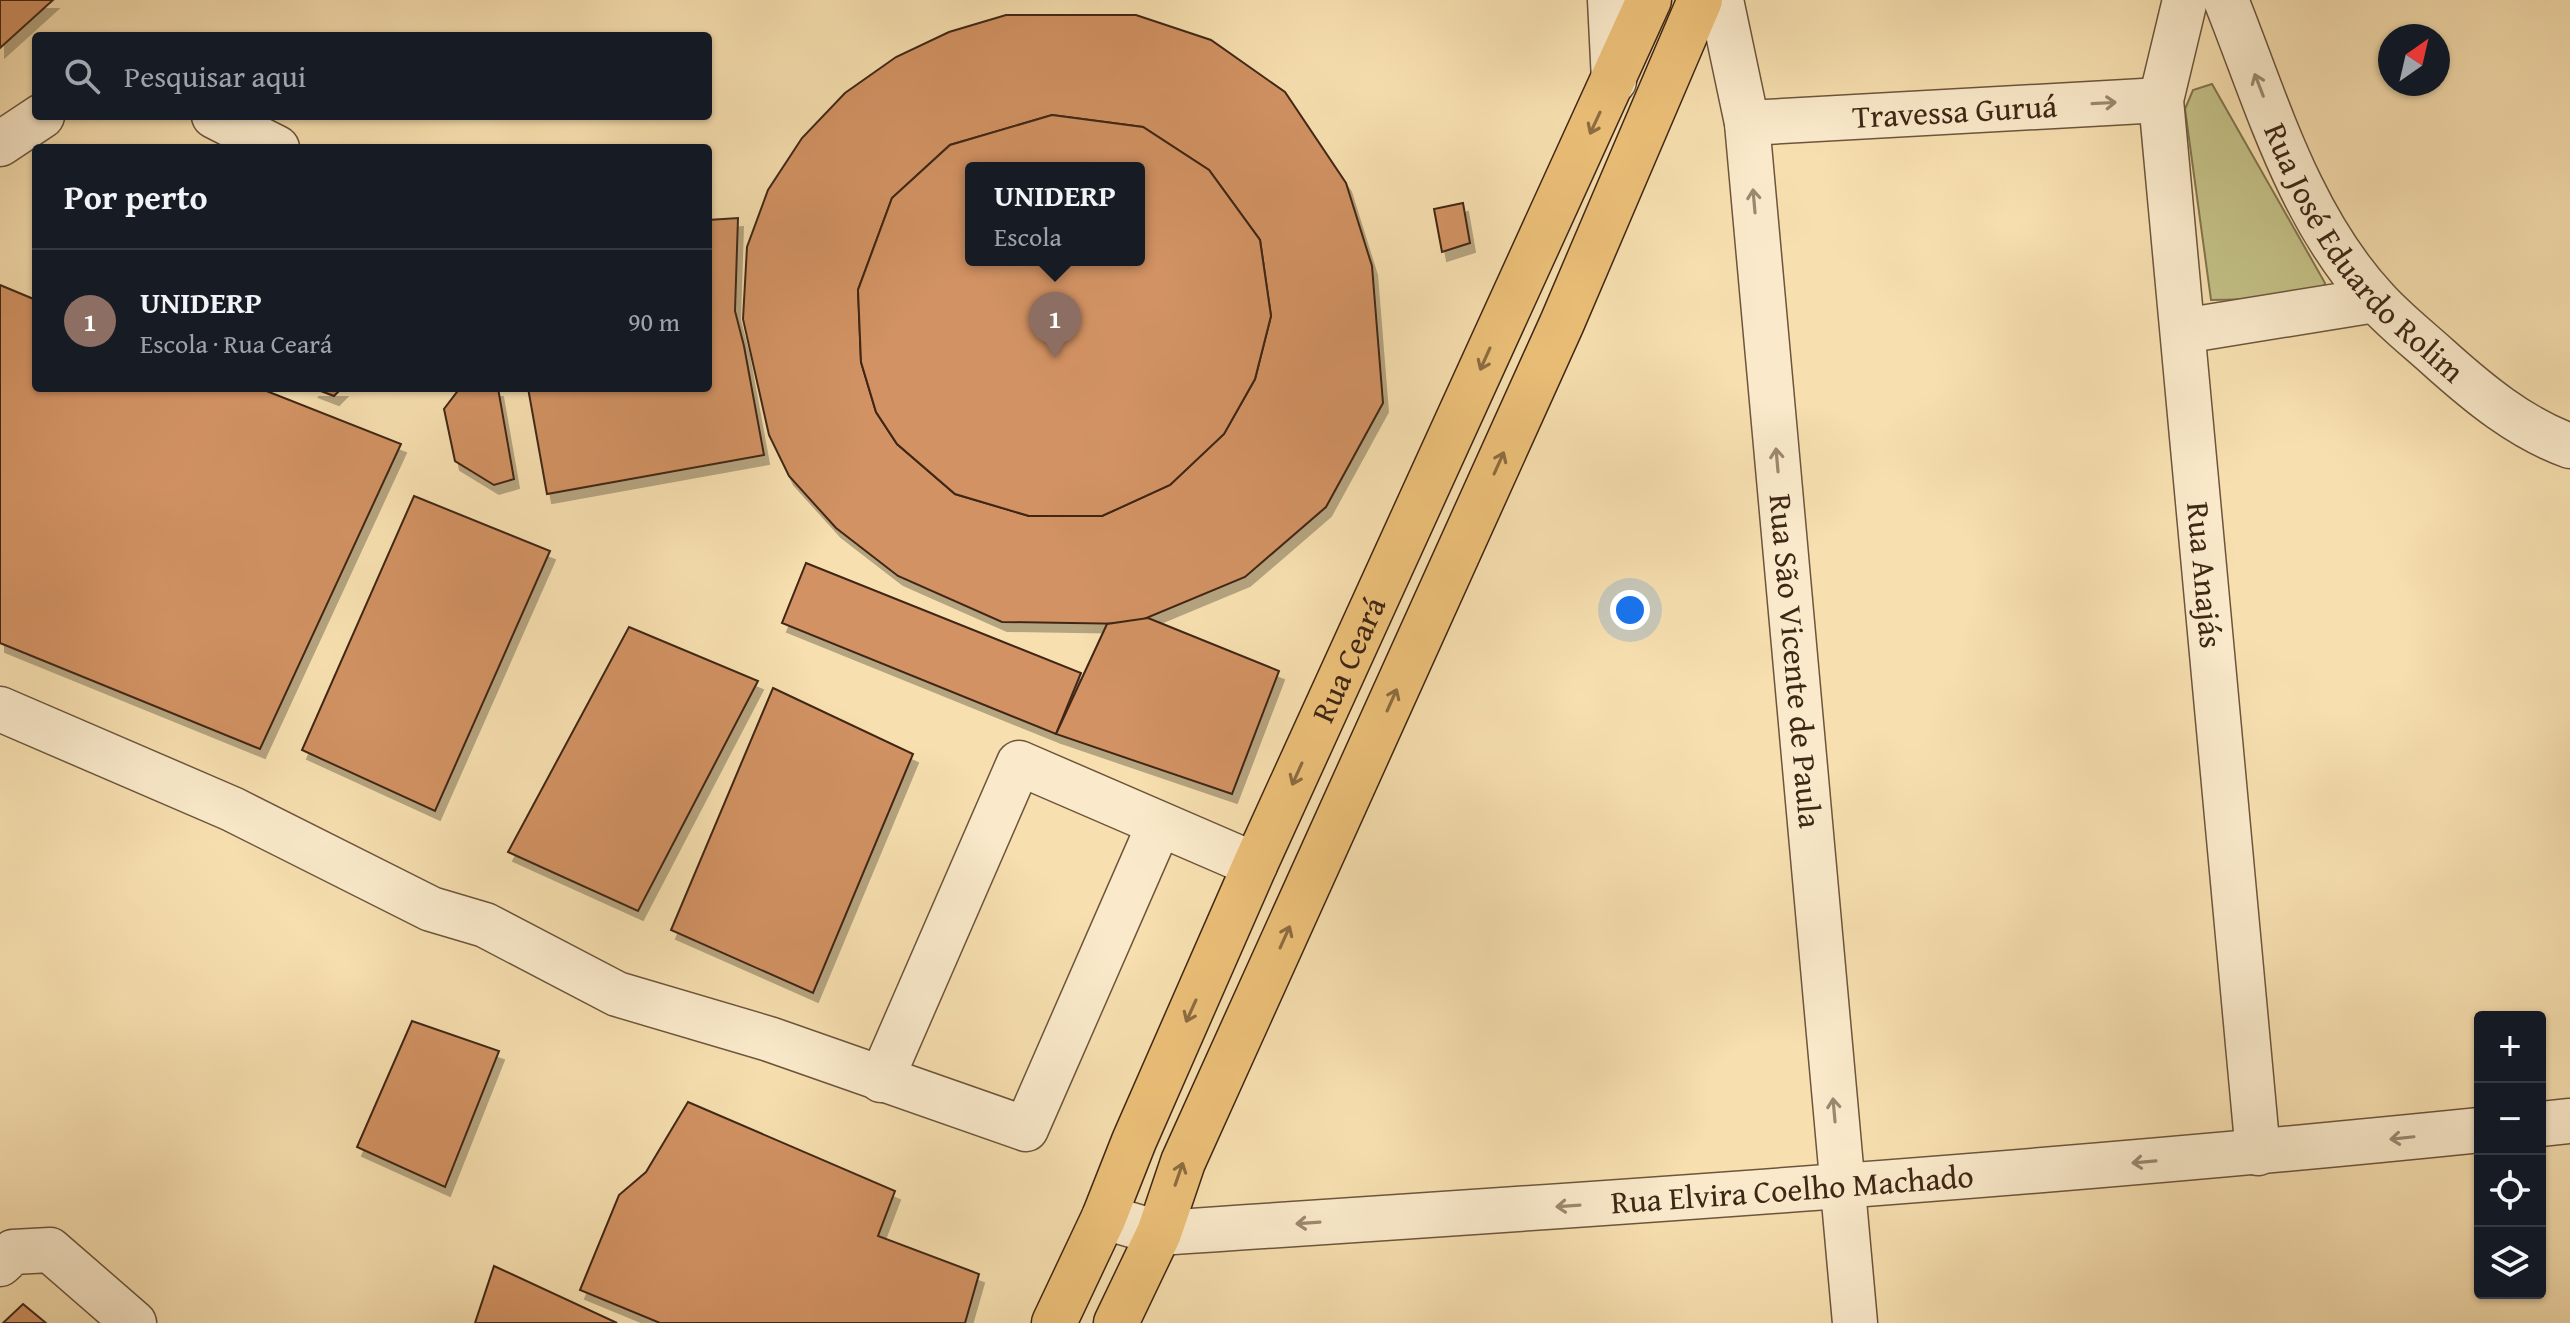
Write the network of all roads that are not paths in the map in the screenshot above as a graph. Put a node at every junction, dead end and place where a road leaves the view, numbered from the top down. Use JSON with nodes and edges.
{"nodes":[{"id":1,"x":1610,"y":0,"type":"edge"},
{"id":2,"x":1649,"y":0,"type":"edge"},
{"id":3,"x":1700,"y":0,"type":"edge"},
{"id":4,"x":1721,"y":0,"type":"edge"},
{"id":5,"x":2185,"y":0,"type":"edge"},
{"id":6,"x":2226,"y":0,"type":"edge"},
{"id":7,"x":1614,"y":81,"type":"junction"},
{"id":8,"x":2161,"y":100,"type":"junction"},
{"id":9,"x":36,"y":120,"type":"edge"},
{"id":10,"x":222,"y":120,"type":"edge"},
{"id":11,"x":1747,"y":123,"type":"junction"},
{"id":12,"x":0,"y":144,"type":"edge"},
{"id":13,"x":269,"y":144,"type":"edge"},
{"id":14,"x":2375,"y":300,"type":"junction"},
{"id":15,"x":2183,"y":331,"type":"junction"},
{"id":16,"x":2570,"y":446,"type":"edge"},
{"id":17,"x":0,"y":709,"type":"edge"},
{"id":18,"x":1159,"y":825,"type":"junction"},
{"id":19,"x":1255,"y":865,"type":"junction"},
{"id":20,"x":881,"y":1080,"type":"junction"},
{"id":21,"x":2570,"y":1121,"type":"edge"},
{"id":22,"x":2546,"y":1123,"type":"edge"},
{"id":23,"x":2474,"y":1131,"type":"edge"},
{"id":24,"x":2258,"y":1153,"type":"junction"},
{"id":25,"x":1841,"y":1187,"type":"junction"},
{"id":26,"x":1104,"y":1217,"type":"junction"},
{"id":27,"x":1159,"y":1233,"type":"junction"},
{"id":28,"x":0,"y":1264,"type":"edge"},
{"id":29,"x":134,"y":1323,"type":"edge"},
{"id":30,"x":1054,"y":1323,"type":"edge"},
{"id":31,"x":1116,"y":1323,"type":"edge"},
{"id":32,"x":1855,"y":1323,"type":"edge"}],
"edges":[{"from":1,"to":7,"type":"street"},
{"from":2,"to":7,"type":"main road","name":"Rua Ceará"},
{"from":27,"to":3,"type":"main road","name":"Rua Ceará","one_way":true},
{"from":4,"to":11,"type":"street","name":"Rua São Vicente de Paula"},
{"from":5,"to":8,"type":"street","name":"Rua Anajás"},
{"from":14,"to":6,"type":"street","name":"Rua José Eduardo Rolim","one_way":true},
{"from":7,"to":19,"type":"main road","name":"Rua Ceará","one_way":true},
{"from":11,"to":8,"type":"street","name":"Travessa Guruá","one_way":true},
{"from":8,"to":15,"type":"street","name":"Rua Anajás"},
{"from":9,"to":12,"type":"street"},
{"from":10,"to":13,"type":"street"},
{"from":25,"to":11,"type":"street","name":"Rua São Vicente de Paula","one_way":true},
{"from":14,"to":15,"type":"street"},
{"from":14,"to":16,"type":"street","name":"Rua José Eduardo Rolim"},
{"from":15,"to":24,"type":"street","name":"Rua Anajás"},
{"from":17,"to":20,"type":"street"},
{"from":18,"to":19,"type":"street"},
{"from":18,"to":20,"type":"street"},
{"from":18,"to":20,"type":"street"},
{"from":19,"to":26,"type":"main road","name":"Rua Ceará","one_way":true},
{"from":21,"to":22,"type":"street"},
{"from":23,"to":24,"type":"street","name":"Rua Elvira Coelho Machado","one_way":true},
{"from":24,"to":25,"type":"street","name":"Rua Elvira Coelho Machado","one_way":true},
{"from":25,"to":27,"type":"street","name":"Rua Elvira Coelho Machado","one_way":true},
{"from":25,"to":32,"type":"street","name":"Rua São Vicente de Paula"},
{"from":26,"to":27,"type":"street","name":"Rua Elvira Coelho Machado"},
{"from":26,"to":30,"type":"main road","name":"Rua Ceará"},
{"from":27,"to":31,"type":"main road","name":"Rua Ceará"},
{"from":28,"to":29,"type":"street"}]}
